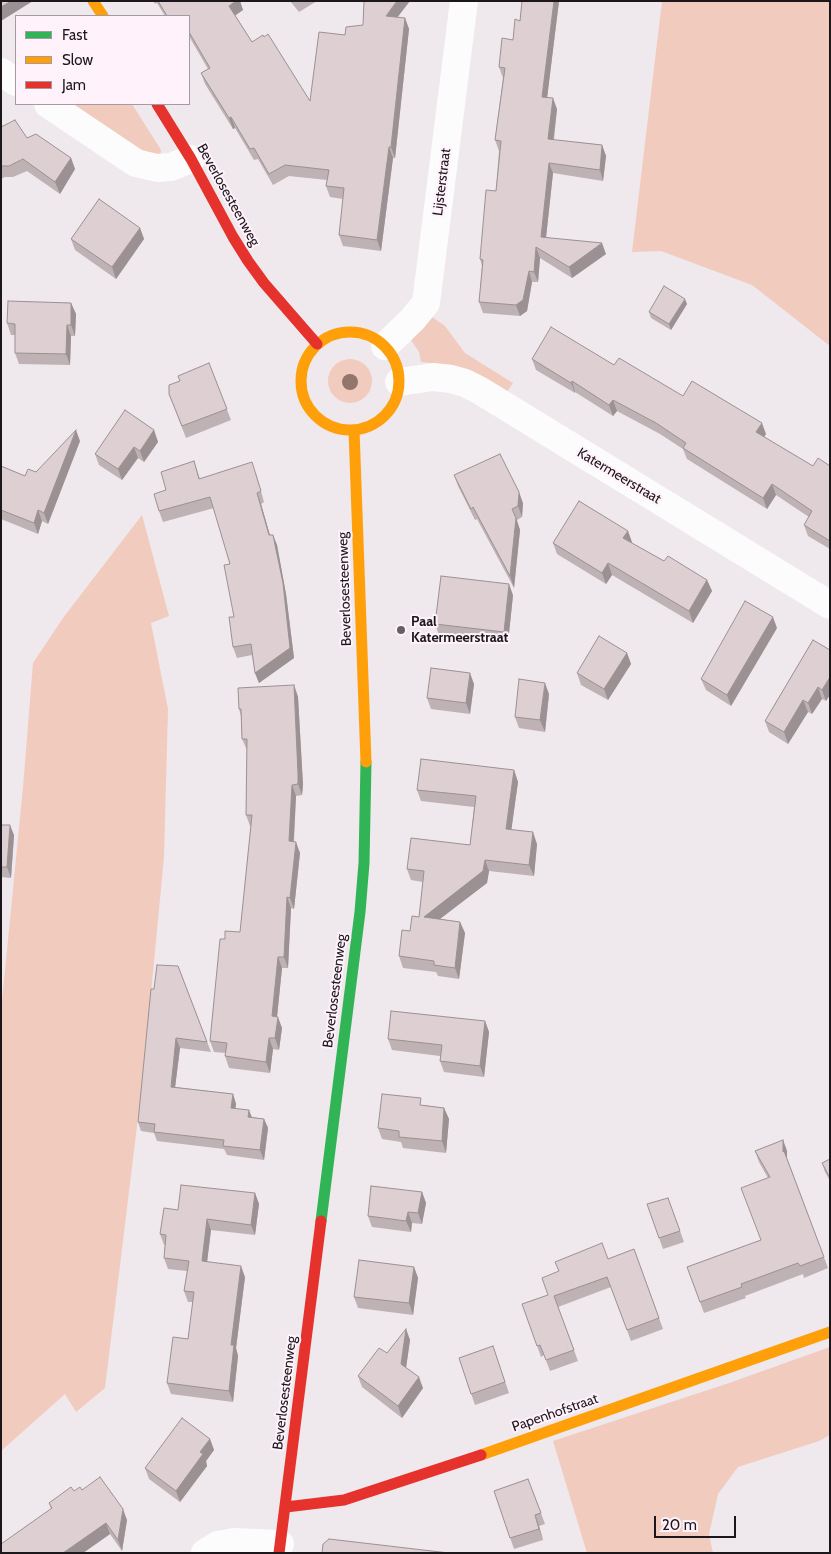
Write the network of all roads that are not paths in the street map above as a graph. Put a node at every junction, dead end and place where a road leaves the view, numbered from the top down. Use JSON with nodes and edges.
{"nodes":[{"id":1,"x":93,"y":1,"type":"edge"},
{"id":2,"x":464,"y":1,"type":"edge"},
{"id":3,"x":102,"y":15,"type":"edge"},
{"id":4,"x":1,"y":72,"type":"edge"},
{"id":5,"x":15,"y":81,"type":"edge"},
{"id":6,"x":49,"y":105,"type":"edge"},
{"id":7,"x":158,"y":105,"type":"edge"},
{"id":8,"x":191,"y":159,"type":"junction"},
{"id":9,"x":317,"y":344,"type":"junction"},
{"id":10,"x":385,"y":346,"type":"junction"},
{"id":11,"x":400,"y":382,"type":"junction"},
{"id":12,"x":354,"y":430,"type":"junction"},
{"id":13,"x":830,"y":605,"type":"edge"},
{"id":14,"x":830,"y":1332,"type":"edge"},
{"id":15,"x":286,"y":1507,"type":"junction"},
{"id":16,"x":280,"y":1548,"type":"edge"},
{"id":17,"x":205,"y":1553,"type":"edge"}],
"edges":[{"from":1,"to":3,"type":"street"},
{"from":2,"to":10,"type":"street","name":"Lijsterstraat"},
{"from":4,"to":5,"type":"street"},
{"from":6,"to":8,"type":"street"},
{"from":7,"to":8,"type":"street","name":"Beverlosesteenweg"},
{"from":8,"to":9,"type":"street","name":"Beverlosesteenweg"},
{"from":9,"to":10,"type":"street"},
{"from":9,"to":12,"type":"street"},
{"from":10,"to":11,"type":"street"},
{"from":11,"to":12,"type":"street"},
{"from":11,"to":13,"type":"street","name":"Katermeerstraat"},
{"from":12,"to":15,"type":"street","name":"Beverlosesteenweg"},
{"from":14,"to":15,"type":"street","name":"Papenhofstraat"},
{"from":15,"to":16,"type":"street","name":"Beverlosesteenweg"},
{"from":16,"to":17,"type":"street"}]}
